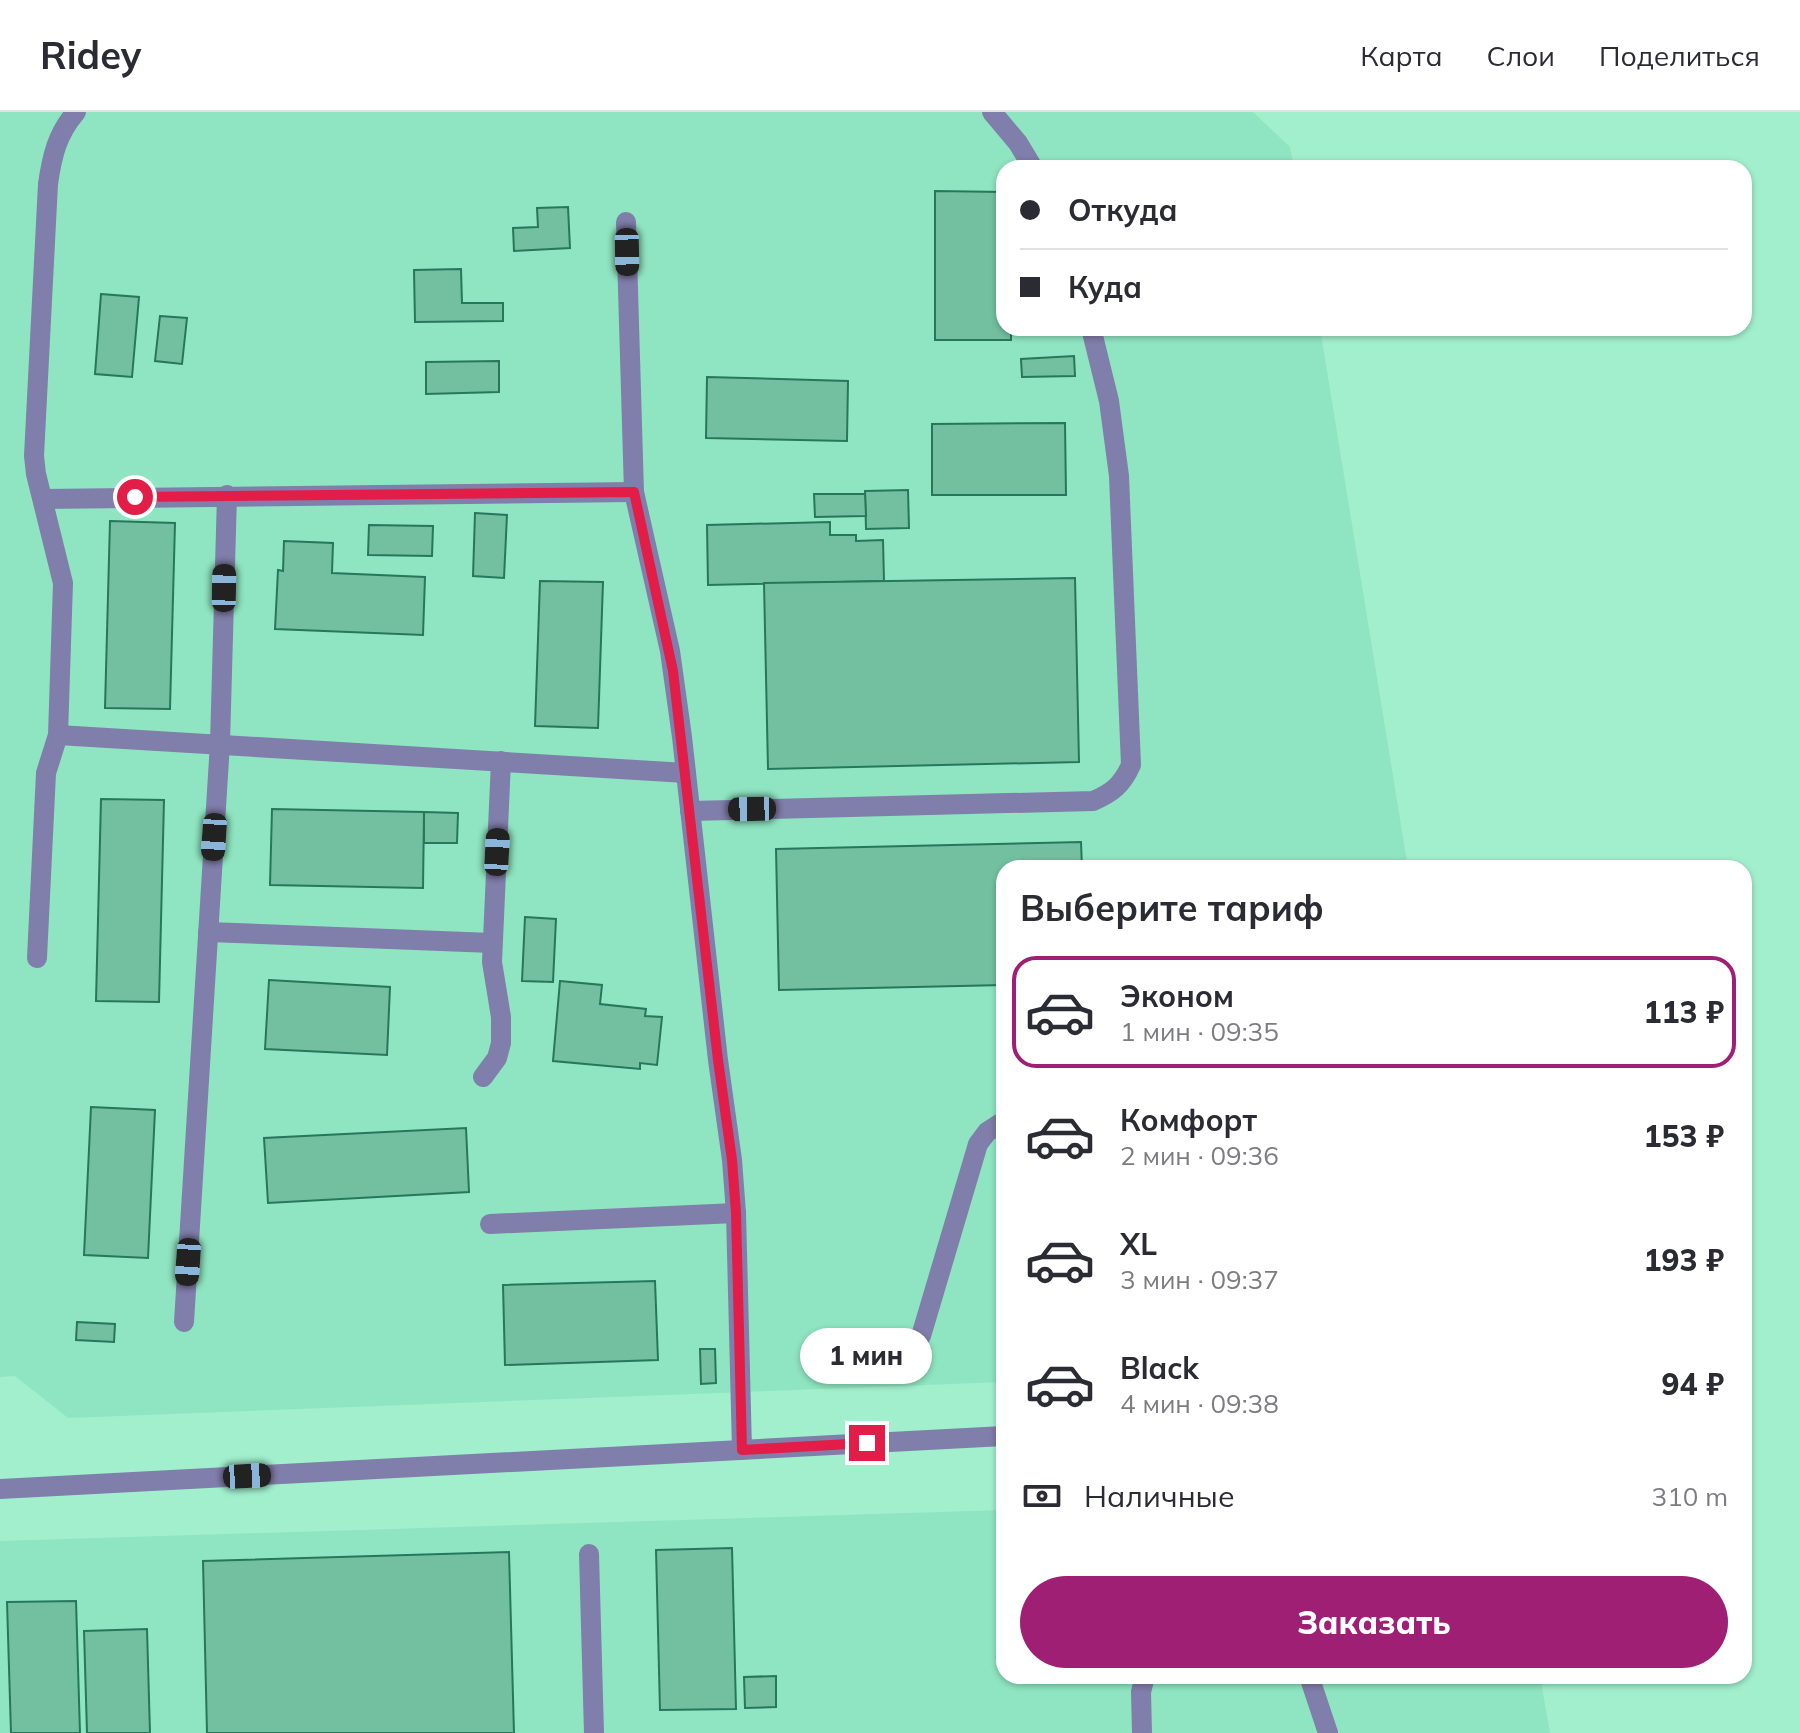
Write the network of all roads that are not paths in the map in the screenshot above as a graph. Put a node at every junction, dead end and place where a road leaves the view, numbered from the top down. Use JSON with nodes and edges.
{"nodes":[{"id":1,"x":76,"y":112,"type":"edge"},
{"id":2,"x":992,"y":112,"type":"edge"},
{"id":3,"x":1028,"y":160,"type":"edge"},
{"id":4,"x":626,"y":222,"type":"dead end"},
{"id":5,"x":1093,"y":336,"type":"edge"},
{"id":6,"x":634,"y":492,"type":"junction"},
{"id":7,"x":227,"y":495,"type":"junction"},
{"id":8,"x":43,"y":499,"type":"junction"},
{"id":9,"x":58,"y":735,"type":"junction"},
{"id":10,"x":220,"y":743,"type":"junction"},
{"id":11,"x":501,"y":761,"type":"junction"},
{"id":12,"x":686,"y":773,"type":"junction"},
{"id":13,"x":690,"y":811,"type":"junction"},
{"id":14,"x":208,"y":932,"type":"junction"},
{"id":15,"x":492,"y":943,"type":"junction"},
{"id":16,"x":37,"y":958,"type":"dead end"},
{"id":17,"x":483,"y":1077,"type":"dead end"},
{"id":18,"x":996,"y":1126,"type":"edge"},
{"id":19,"x":736,"y":1213,"type":"junction"},
{"id":20,"x":490,"y":1224,"type":"dead end"},
{"id":21,"x":184,"y":1322,"type":"dead end"},
{"id":22,"x":921,"y":1336,"type":"dead end"},
{"id":23,"x":996,"y":1436,"type":"edge"},
{"id":24,"x":742,"y":1450,"type":"junction"},
{"id":25,"x":0,"y":1489,"type":"edge"},
{"id":26,"x":589,"y":1554,"type":"dead end"},
{"id":27,"x":1143,"y":1684,"type":"edge"},
{"id":28,"x":1312,"y":1684,"type":"edge"},
{"id":29,"x":594,"y":1733,"type":"edge"},
{"id":30,"x":1142,"y":1733,"type":"edge"},
{"id":31,"x":1328,"y":1733,"type":"edge"}],
"edges":[{"from":1,"to":8,"type":"lane"},
{"from":2,"to":3,"type":"lane"},
{"from":4,"to":6,"type":"lane"},
{"from":5,"to":13,"type":"lane"},
{"from":6,"to":7,"type":"lane"},
{"from":6,"to":12,"type":"lane"},
{"from":7,"to":8,"type":"lane"},
{"from":7,"to":10,"type":"lane"},
{"from":8,"to":9,"type":"lane"},
{"from":9,"to":10,"type":"lane"},
{"from":9,"to":16,"type":"lane"},
{"from":10,"to":11,"type":"lane"},
{"from":10,"to":14,"type":"lane"},
{"from":11,"to":12,"type":"lane"},
{"from":11,"to":15,"type":"lane"},
{"from":12,"to":13,"type":"lane"},
{"from":13,"to":19,"type":"lane"},
{"from":14,"to":15,"type":"lane"},
{"from":14,"to":21,"type":"lane"},
{"from":15,"to":17,"type":"lane"},
{"from":18,"to":22,"type":"lane"},
{"from":19,"to":20,"type":"lane"},
{"from":19,"to":24,"type":"lane"},
{"from":23,"to":24,"type":"lane"},
{"from":24,"to":25,"type":"lane"},
{"from":26,"to":29,"type":"lane"},
{"from":27,"to":30,"type":"lane"},
{"from":28,"to":31,"type":"lane"}]}
